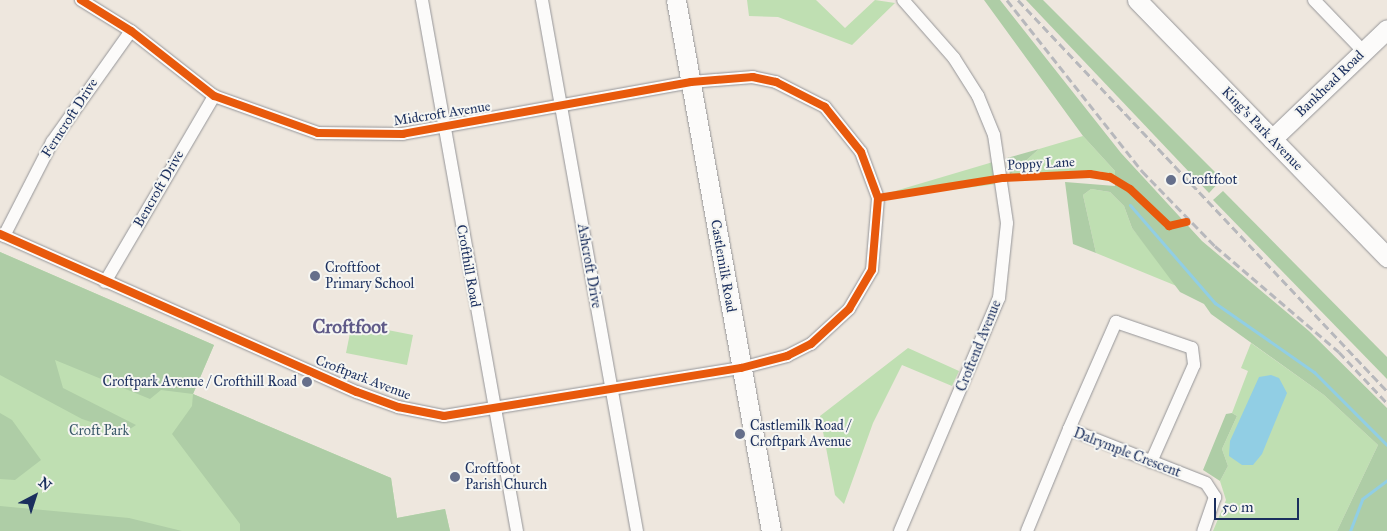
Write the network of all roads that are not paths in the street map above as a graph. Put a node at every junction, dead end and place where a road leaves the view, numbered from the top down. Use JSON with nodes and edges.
{"nodes":[{"id":1,"x":81,"y":0,"type":"edge"},
{"id":2,"x":422,"y":0,"type":"edge"},
{"id":3,"x":542,"y":0,"type":"edge"},
{"id":4,"x":676,"y":0,"type":"edge"},
{"id":5,"x":903,"y":0,"type":"edge"},
{"id":6,"x":1138,"y":0,"type":"edge"},
{"id":7,"x":1314,"y":0,"type":"edge"},
{"id":8,"x":1387,"y":29,"type":"edge"},
{"id":9,"x":131,"y":32,"type":"junction"},
{"id":10,"x":1363,"y":51,"type":"junction"},
{"id":11,"x":691,"y":82,"type":"junction"},
{"id":12,"x":214,"y":96,"type":"junction"},
{"id":13,"x":562,"y":107,"type":"junction"},
{"id":14,"x":444,"y":128,"type":"junction"},
{"id":15,"x":1272,"y":139,"type":"junction"},
{"id":16,"x":2,"y":235,"type":"edge"},
{"id":17,"x":1387,"y":257,"type":"edge"},
{"id":18,"x":105,"y":282,"type":"junction"},
{"id":19,"x":741,"y":368,"type":"junction"},
{"id":20,"x":611,"y":390,"type":"junction"},
{"id":21,"x":495,"y":411,"type":"junction"},
{"id":22,"x":1069,"y":429,"type":"junction"},
{"id":23,"x":1151,"y":462,"type":"junction"},
{"id":24,"x":1031,"y":530,"type":"edge"},
{"id":25,"x":517,"y":531,"type":"edge"},
{"id":26,"x":637,"y":531,"type":"edge"},
{"id":27,"x":771,"y":531,"type":"edge"},
{"id":28,"x":900,"y":531,"type":"edge"},
{"id":29,"x":1203,"y":531,"type":"edge"}],
"edges":[{"from":1,"to":9,"type":"street","name":"Midcroft Avenue"},
{"from":2,"to":14,"type":"street","name":"Crofthill Road"},
{"from":3,"to":13,"type":"street","name":"Ashcroft Drive"},
{"from":4,"to":11,"type":"street","name":"Castlemilk Road"},
{"from":5,"to":28,"type":"street","name":"Croftend Avenue"},
{"from":6,"to":15,"type":"street","name":"King's Park Avenue"},
{"from":7,"to":10,"type":"street"},
{"from":8,"to":10,"type":"street","name":"Bankhead Road"},
{"from":9,"to":12,"type":"street","name":"Midcroft Avenue"},
{"from":9,"to":16,"type":"street","name":"Ferncroft Drive"},
{"from":10,"to":15,"type":"street","name":"Bankhead Road"},
{"from":11,"to":13,"type":"street","name":"Midcroft Avenue"},
{"from":11,"to":19,"type":"street","name":"Castlemilk Road"},
{"from":11,"to":19,"type":"street","name":"Midcroft Avenue"},
{"from":12,"to":14,"type":"street","name":"Midcroft Avenue"},
{"from":12,"to":18,"type":"street","name":"Bencroft Drive"},
{"from":13,"to":14,"type":"street","name":"Midcroft Avenue"},
{"from":13,"to":20,"type":"street","name":"Ashcroft Drive"},
{"from":14,"to":21,"type":"street","name":"Crofthill Road"},
{"from":15,"to":17,"type":"street","name":"King's Park Avenue"},
{"from":16,"to":18,"type":"street","name":"Croftpark Avenue"},
{"from":18,"to":21,"type":"street","name":"Croftpark Avenue"},
{"from":19,"to":20,"type":"street","name":"Croftpark Avenue"},
{"from":19,"to":27,"type":"street","name":"Castlemilk Road"},
{"from":20,"to":21,"type":"street","name":"Croftpark Avenue"},
{"from":20,"to":26,"type":"street","name":"Ashcroft Drive"},
{"from":21,"to":25,"type":"street","name":"Crofthill Road"},
{"from":22,"to":23,"type":"street","name":"Dalrymple Crescent"},
{"from":22,"to":23,"type":"street"},
{"from":22,"to":24,"type":"street","name":"Dalrymple Crescent"},
{"from":23,"to":29,"type":"street","name":"Dalrymple Crescent"}]}
